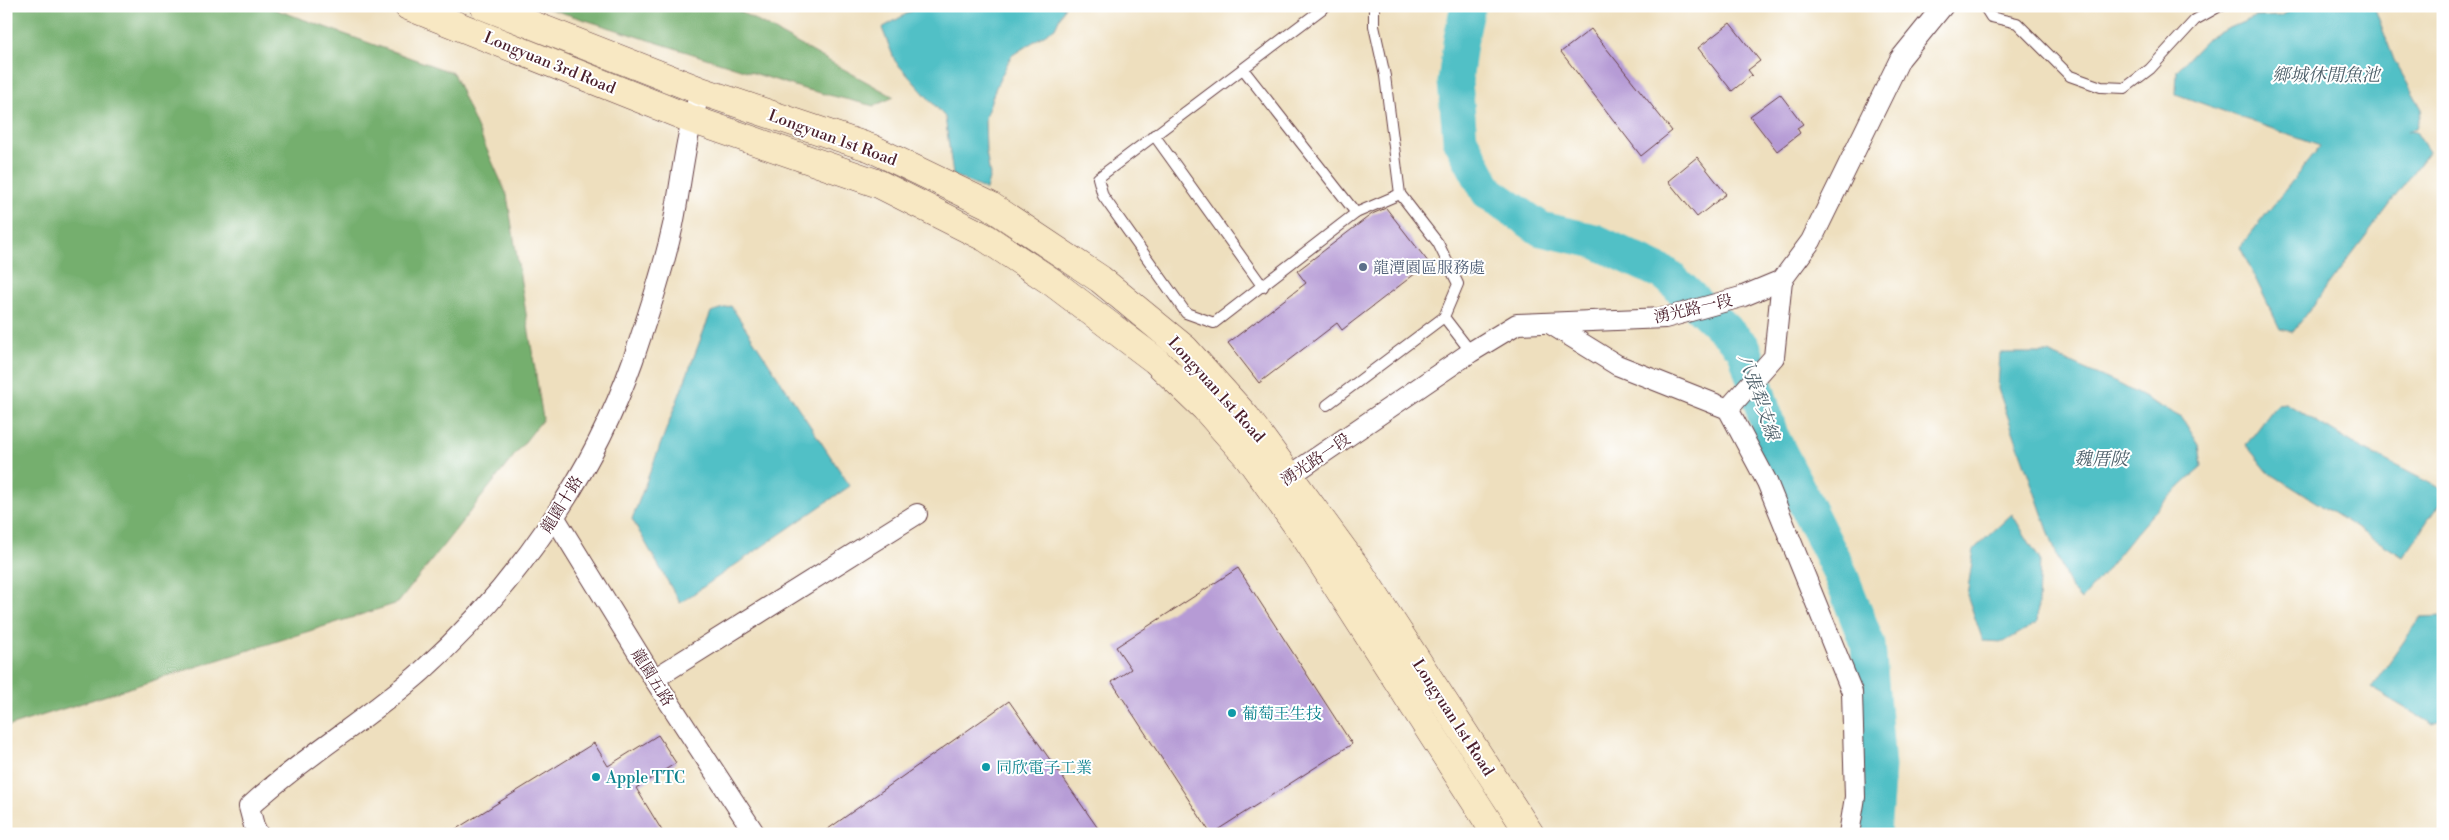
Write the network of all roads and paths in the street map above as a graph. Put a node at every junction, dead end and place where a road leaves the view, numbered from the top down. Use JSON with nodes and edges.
{"nodes":[{"id":1,"x":408,"y":6,"type":"edge"},
{"id":2,"x":484,"y":6,"type":"edge"},
{"id":3,"x":1326,"y":6,"type":"edge"},
{"id":4,"x":1374,"y":6,"type":"edge"},
{"id":5,"x":1942,"y":6,"type":"edge"},
{"id":6,"x":1984,"y":6,"type":"edge"},
{"id":7,"x":2220,"y":6,"type":"edge"},
{"id":8,"x":1243,"y":69,"type":"junction"},
{"id":9,"x":701,"y":91,"type":"junction"},
{"id":10,"x":691,"y":119,"type":"junction"},
{"id":11,"x":1154,"y":135,"type":"junction"},
{"id":12,"x":1400,"y":194,"type":"junction"},
{"id":13,"x":1356,"y":213,"type":"junction"},
{"id":14,"x":1782,"y":280,"type":"junction"},
{"id":15,"x":1262,"y":287,"type":"junction"},
{"id":16,"x":1444,"y":317,"type":"junction"},
{"id":17,"x":1549,"y":323,"type":"junction"},
{"id":18,"x":1472,"y":352,"type":"junction"},
{"id":19,"x":1327,"y":405,"type":"dead end"},
{"id":20,"x":1728,"y":410,"type":"junction"},
{"id":21,"x":1281,"y":482,"type":"junction"},
{"id":22,"x":917,"y":514,"type":"dead end"},
{"id":23,"x":555,"y":518,"type":"junction"},
{"id":24,"x":654,"y":679,"type":"junction"},
{"id":25,"x":258,"y":834,"type":"edge"},
{"id":26,"x":754,"y":834,"type":"edge"},
{"id":27,"x":1496,"y":834,"type":"edge"},
{"id":28,"x":1530,"y":834,"type":"edge"},
{"id":29,"x":1849,"y":834,"type":"edge"}],
"edges":[{"from":1,"to":10,"type":"street","name":"Longyuan 3rd Road"},
{"from":2,"to":9,"type":"street","name":"Longyuan 3rd Road"},
{"from":3,"to":8,"type":"lane"},
{"from":4,"to":12,"type":"lane"},
{"from":5,"to":14,"type":"street"},
{"from":6,"to":7,"type":"lane"},
{"from":8,"to":11,"type":"lane"},
{"from":8,"to":13,"type":"lane"},
{"from":9,"to":10,"type":"street","name":"龍園十路"},
{"from":9,"to":21,"type":"street","name":"Longyuan 1st Road"},
{"from":10,"to":21,"type":"street","name":"Longyuan 1st Road"},
{"from":10,"to":23,"type":"street","name":"龍園十路"},
{"from":11,"to":15,"type":"lane"},
{"from":11,"to":15,"type":"lane"},
{"from":12,"to":13,"type":"lane"},
{"from":12,"to":16,"type":"lane"},
{"from":13,"to":15,"type":"lane"},
{"from":14,"to":17,"type":"street","name":"湧光路一段"},
{"from":14,"to":20,"type":"street"},
{"from":16,"to":18,"type":"lane"},
{"from":16,"to":19,"type":"lane"},
{"from":17,"to":18,"type":"street","name":"湧光路一段"},
{"from":17,"to":20,"type":"street"},
{"from":18,"to":21,"type":"street","name":"湧光路一段"},
{"from":20,"to":29,"type":"street"},
{"from":21,"to":27,"type":"street","name":"Longyuan 1st Road"},
{"from":21,"to":28,"type":"street","name":"Longyuan 1st Road"},
{"from":22,"to":24,"type":"street"},
{"from":23,"to":24,"type":"street","name":"龍園五路"},
{"from":23,"to":25,"type":"street","name":"龍園十路"},
{"from":24,"to":26,"type":"street","name":"龍園五路"}]}
